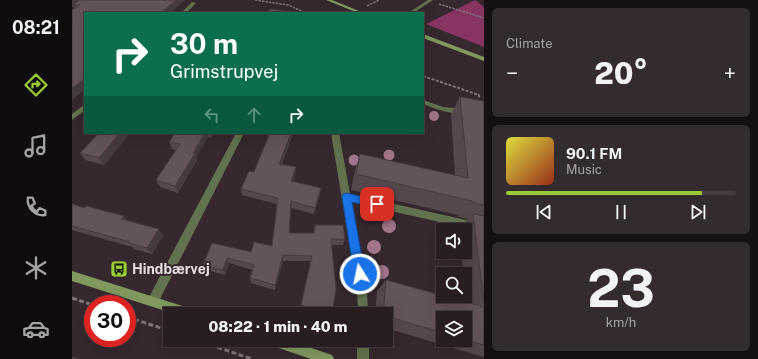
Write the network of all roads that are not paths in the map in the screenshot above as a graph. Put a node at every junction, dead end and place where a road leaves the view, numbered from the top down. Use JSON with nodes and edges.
{"nodes":[{"id":1,"x":328,"y":0,"type":"edge"},
{"id":2,"x":430,"y":0,"type":"edge"},
{"id":3,"x":194,"y":3,"type":"dead end"},
{"id":4,"x":184,"y":12,"type":"edge"},
{"id":5,"x":359,"y":12,"type":"edge"},
{"id":6,"x":412,"y":12,"type":"edge"},
{"id":7,"x":424,"y":36,"type":"edge"},
{"id":8,"x":484,"y":59,"type":"edge"},
{"id":9,"x":479,"y":98,"type":"road end"},
{"id":10,"x":424,"y":102,"type":"edge"},
{"id":11,"x":84,"y":107,"type":"edge"},
{"id":12,"x":72,"y":118,"type":"edge"},
{"id":13,"x":239,"y":134,"type":"edge"},
{"id":14,"x":335,"y":134,"type":"edge"},
{"id":15,"x":346,"y":197,"type":"junction"},
{"id":16,"x":484,"y":228,"type":"edge"},
{"id":17,"x":72,"y":276,"type":"edge"},
{"id":18,"x":153,"y":301,"type":"junction"},
{"id":19,"x":171,"y":307,"type":"edge"},
{"id":20,"x":363,"y":307,"type":"edge"},
{"id":21,"x":292,"y":347,"type":"edge"},
{"id":22,"x":363,"y":347,"type":"edge"},
{"id":23,"x":328,"y":359,"type":"edge"},
{"id":24,"x":363,"y":359,"type":"edge"}],
"edges":[{"from":1,"to":5,"type":"street"},
{"from":2,"to":6,"type":"street"},
{"from":3,"to":4,"type":"street"},
{"from":7,"to":8,"type":"street"},
{"from":9,"to":10,"type":"street"},
{"from":11,"to":12,"type":"street"},
{"from":13,"to":18,"type":"street"},
{"from":14,"to":15,"type":"street"},
{"from":15,"to":16,"type":"street"},
{"from":15,"to":20,"type":"street"},
{"from":17,"to":18,"type":"street"},
{"from":18,"to":19,"type":"street"},
{"from":21,"to":23,"type":"street"},
{"from":22,"to":24,"type":"street"}]}
